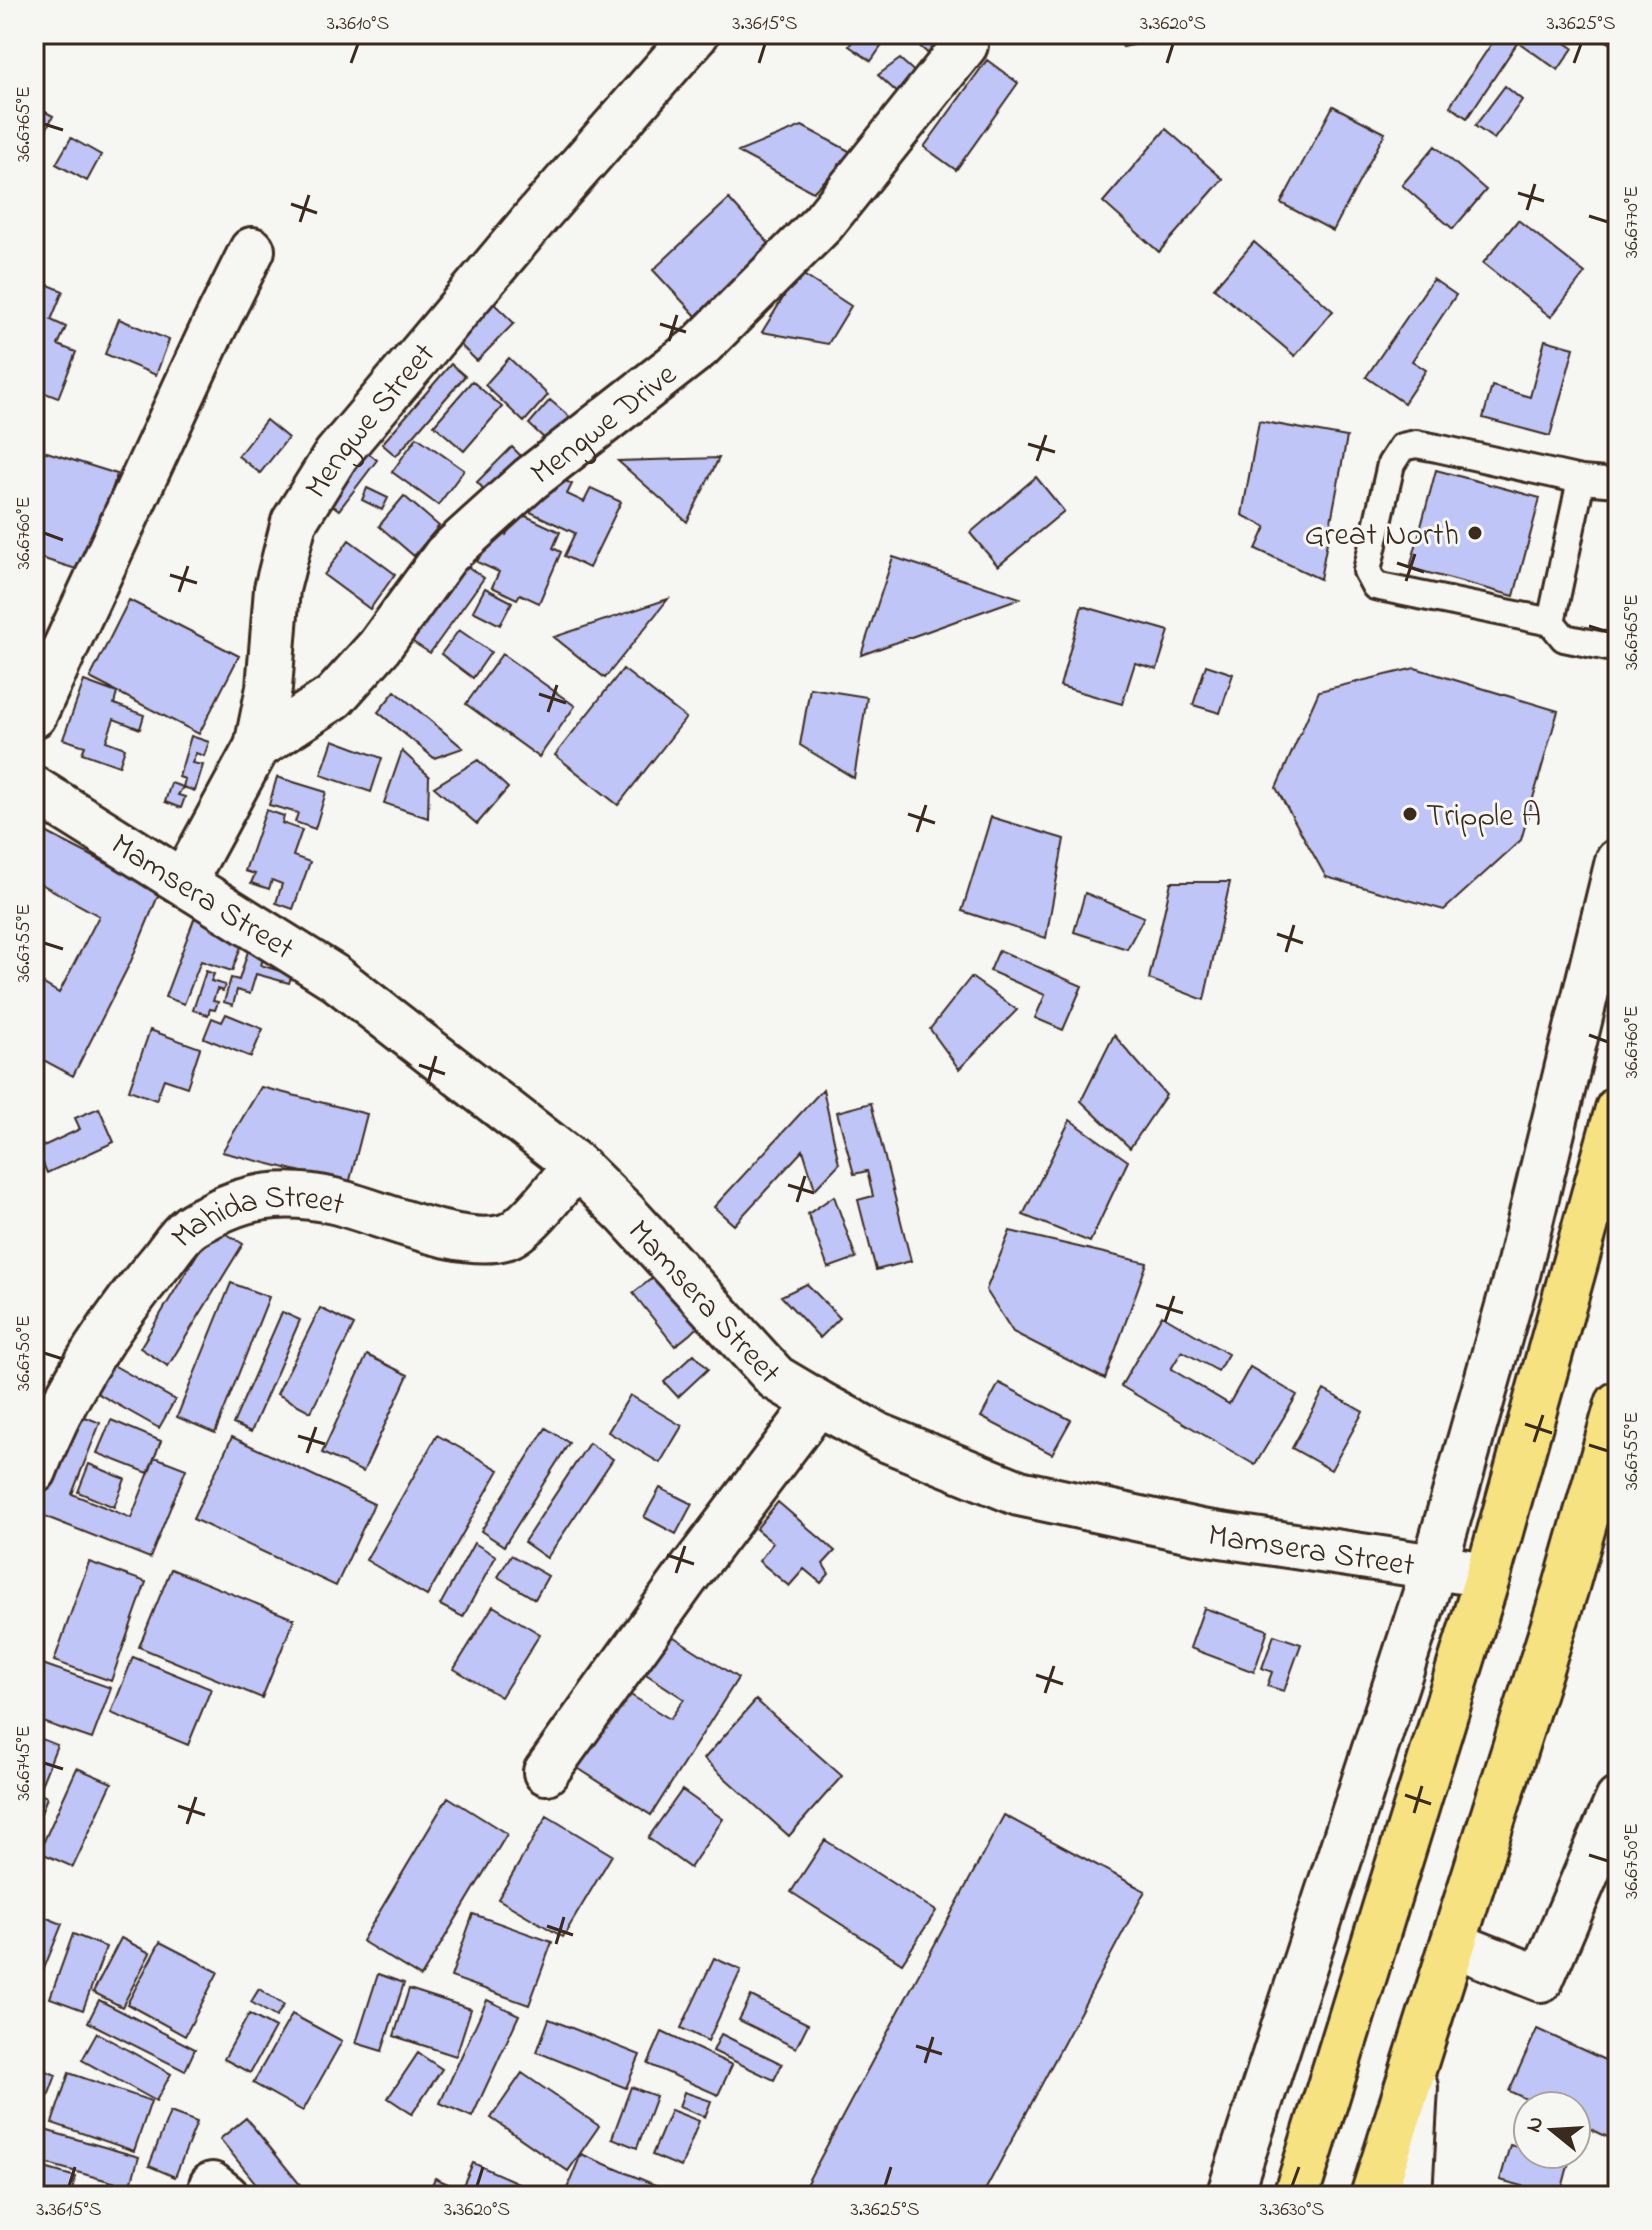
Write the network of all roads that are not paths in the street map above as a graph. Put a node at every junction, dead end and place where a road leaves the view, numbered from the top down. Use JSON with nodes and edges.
{"nodes":[{"id":1,"x":696,"y":34,"type":"edge"},
{"id":2,"x":965,"y":45,"type":"dead end"},
{"id":3,"x":252,"y":250,"type":"dead end"},
{"id":4,"x":1581,"y":480,"type":"junction"},
{"id":5,"x":1618,"y":483,"type":"edge"},
{"id":6,"x":1551,"y":622,"type":"junction"},
{"id":7,"x":1618,"y":649,"type":"edge"},
{"id":8,"x":34,"y":715,"type":"edge"},
{"id":9,"x":257,"y":747,"type":"junction"},
{"id":10,"x":34,"y":789,"type":"edge"},
{"id":11,"x":1618,"y":861,"type":"edge"},
{"id":12,"x":184,"y":881,"type":"junction"},
{"id":13,"x":1618,"y":1109,"type":"edge"},
{"id":14,"x":576,"y":1165,"type":"junction"},
{"id":15,"x":818,"y":1403,"type":"junction"},
{"id":16,"x":1618,"y":1404,"type":"edge"},
{"id":17,"x":34,"y":1471,"type":"edge"},
{"id":18,"x":1434,"y":1568,"type":"junction"},
{"id":19,"x":1488,"y":1575,"type":"junction"},
{"id":20,"x":546,"y":1772,"type":"dead end"},
{"id":21,"x":1618,"y":1800,"type":"edge"},
{"id":22,"x":1453,"y":1944,"type":"junction"},
{"id":23,"x":1416,"y":2061,"type":"junction"},
{"id":24,"x":1229,"y":2196,"type":"edge"},
{"id":25,"x":1296,"y":2196,"type":"edge"},
{"id":26,"x":1373,"y":2196,"type":"edge"},
{"id":27,"x":1409,"y":2196,"type":"edge"}],
"edges":[{"from":1,"to":9,"type":"street","name":"Mengwe Street"},
{"from":2,"to":9,"type":"street","name":"Mengwe Drive"},
{"from":3,"to":8,"type":"street"},
{"from":4,"to":5,"type":"lane"},
{"from":4,"to":6,"type":"lane"},
{"from":4,"to":6,"type":"lane"},
{"from":6,"to":7,"type":"lane"},
{"from":9,"to":12,"type":"street","name":"Mengwe Street"},
{"from":10,"to":12,"type":"street","name":"Mamsera Street"},
{"from":11,"to":18,"type":"street"},
{"from":12,"to":14,"type":"street","name":"Mamsera Street"},
{"from":13,"to":19,"type":"highway"},
{"from":14,"to":15,"type":"street","name":"Mamsera Street"},
{"from":14,"to":17,"type":"street","name":"Mahida Street"},
{"from":15,"to":18,"type":"street","name":"Mamsera Street"},
{"from":15,"to":20,"type":"street"},
{"from":16,"to":22,"type":"highway"},
{"from":18,"to":19,"type":"street","name":"Mamsera Street"},
{"from":18,"to":24,"type":"street"},
{"from":19,"to":25,"type":"highway"},
{"from":21,"to":22,"type":"street"},
{"from":22,"to":23,"type":"highway"},
{"from":23,"to":26,"type":"highway"},
{"from":23,"to":27,"type":"street"}]}
